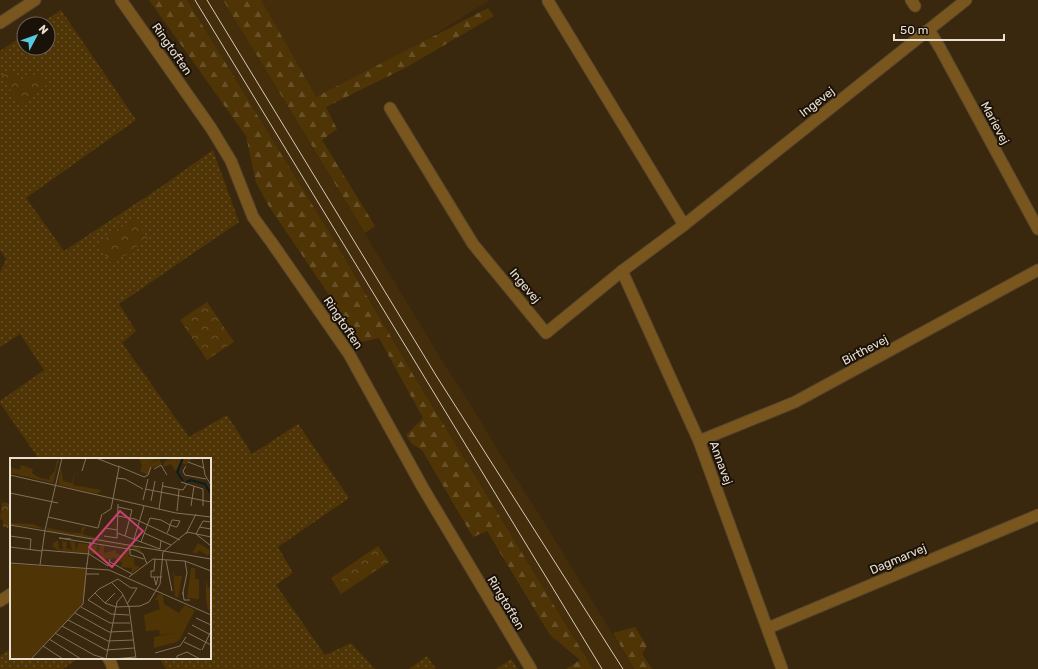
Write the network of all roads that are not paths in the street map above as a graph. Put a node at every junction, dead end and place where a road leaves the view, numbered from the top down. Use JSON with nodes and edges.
{"nodes":[{"id":1,"x":35,"y":0,"type":"edge"},
{"id":2,"x":121,"y":0,"type":"edge"},
{"id":3,"x":966,"y":0,"type":"edge"},
{"id":4,"x":548,"y":2,"type":"dead end"},
{"id":5,"x":0,"y":23,"type":"edge"},
{"id":6,"x":929,"y":30,"type":"junction"},
{"id":7,"x":390,"y":108,"type":"dead end"},
{"id":8,"x":684,"y":225,"type":"junction"},
{"id":9,"x":1038,"y":229,"type":"edge"},
{"id":10,"x":1038,"y":270,"type":"edge"},
{"id":11,"x":622,"y":271,"type":"junction"},
{"id":12,"x":699,"y":441,"type":"junction"},
{"id":13,"x":1038,"y":515,"type":"edge"},
{"id":14,"x":10,"y":595,"type":"edge"},
{"id":15,"x":0,"y":601,"type":"edge"},
{"id":16,"x":768,"y":628,"type":"junction"},
{"id":17,"x":109,"y":659,"type":"edge"},
{"id":18,"x":113,"y":669,"type":"edge"},
{"id":19,"x":531,"y":669,"type":"edge"},
{"id":20,"x":782,"y":669,"type":"edge"}],
"edges":[{"from":1,"to":5,"type":"street"},
{"from":2,"to":19,"type":"street","name":"Ringtoften"},
{"from":3,"to":6,"type":"street","name":"Ingevej"},
{"from":4,"to":8,"type":"street"},
{"from":6,"to":8,"type":"street","name":"Ingevej"},
{"from":6,"to":9,"type":"street","name":"Marievej"},
{"from":7,"to":11,"type":"street","name":"Ingevej"},
{"from":8,"to":11,"type":"street","name":"Ingevej"},
{"from":10,"to":12,"type":"street","name":"Birthevej"},
{"from":11,"to":12,"type":"street","name":"Annavej"},
{"from":12,"to":16,"type":"street","name":"Annavej"},
{"from":13,"to":16,"type":"street","name":"Dagmarvej"},
{"from":14,"to":15,"type":"street"},
{"from":16,"to":20,"type":"street","name":"Annavej"},
{"from":17,"to":18,"type":"street"}]}
